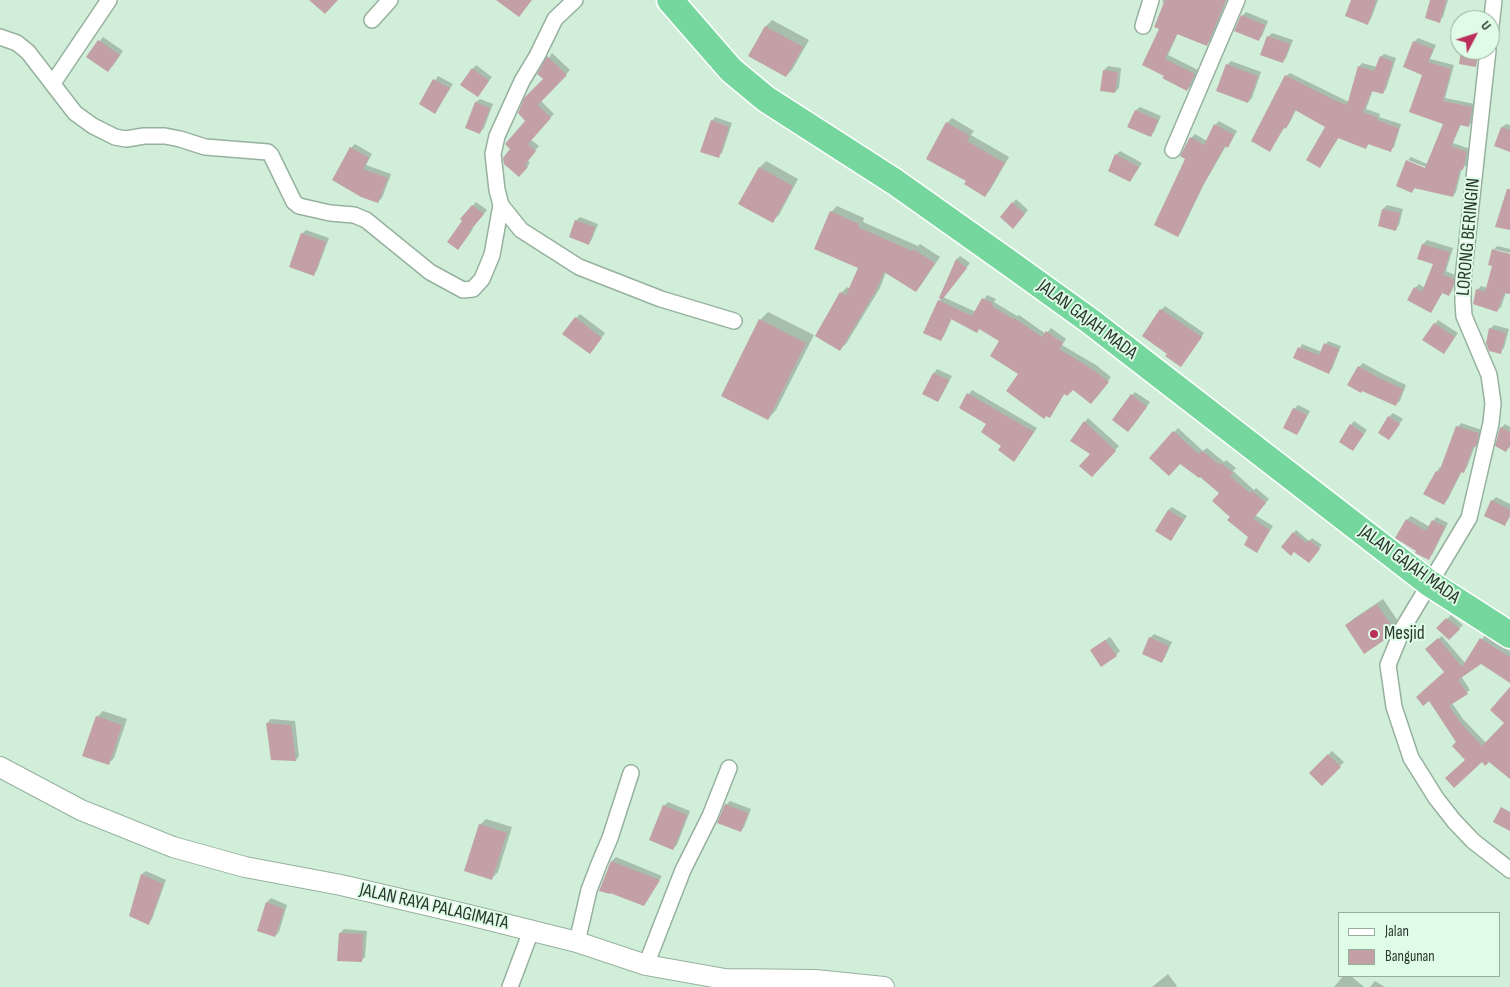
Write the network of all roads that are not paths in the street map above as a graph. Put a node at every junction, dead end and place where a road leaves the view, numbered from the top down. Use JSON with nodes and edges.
{"nodes":[{"id":1,"x":109,"y":0,"type":"edge"},
{"id":2,"x":390,"y":0,"type":"edge"},
{"id":3,"x":575,"y":0,"type":"edge"},
{"id":4,"x":670,"y":0,"type":"edge"},
{"id":5,"x":1151,"y":0,"type":"edge"},
{"id":6,"x":1237,"y":0,"type":"edge"},
{"id":7,"x":372,"y":20,"type":"dead end"},
{"id":8,"x":1143,"y":26,"type":"dead end"},
{"id":9,"x":0,"y":37,"type":"edge"},
{"id":10,"x":1487,"y":60,"type":"edge"},
{"id":11,"x":53,"y":83,"type":"junction"},
{"id":12,"x":1173,"y":150,"type":"dead end"},
{"id":13,"x":501,"y":205,"type":"junction"},
{"id":14,"x":734,"y":321,"type":"dead end"},
{"id":15,"x":1429,"y":582,"type":"junction"},
{"id":16,"x":1510,"y":635,"type":"edge"},
{"id":17,"x":0,"y":768,"type":"edge"},
{"id":18,"x":729,"y":768,"type":"dead end"},
{"id":19,"x":631,"y":773,"type":"dead end"},
{"id":20,"x":1510,"y":870,"type":"edge"},
{"id":21,"x":531,"y":931,"type":"junction"},
{"id":22,"x":576,"y":942,"type":"junction"},
{"id":23,"x":646,"y":964,"type":"junction"},
{"id":24,"x":510,"y":987,"type":"edge"},
{"id":25,"x":884,"y":987,"type":"edge"}],
"edges":[{"from":1,"to":11,"type":"street"},
{"from":2,"to":7,"type":"street"},
{"from":3,"to":13,"type":"street"},
{"from":4,"to":15,"type":"highway","name":"JALAN GAJAH MADA"},
{"from":5,"to":8,"type":"street"},
{"from":6,"to":12,"type":"street"},
{"from":9,"to":11,"type":"street"},
{"from":10,"to":15,"type":"street","name":"LORONG BERINGIN"},
{"from":11,"to":13,"type":"street"},
{"from":13,"to":14,"type":"street"},
{"from":15,"to":16,"type":"highway","name":"JALAN GAJAH MADA"},
{"from":15,"to":20,"type":"street","name":"LORONG BERINGIN"},
{"from":17,"to":21,"type":"street","name":"JALAN RAYA PALAGIMATA"},
{"from":18,"to":23,"type":"street"},
{"from":19,"to":22,"type":"street"},
{"from":21,"to":22,"type":"street","name":"JALAN RAYA PALAGIMATA"},
{"from":21,"to":24,"type":"street"},
{"from":22,"to":23,"type":"street","name":"JALAN RAYA PALAGIMATA"},
{"from":23,"to":25,"type":"street","name":"JALAN RAYA PALAGIMATA"}]}
